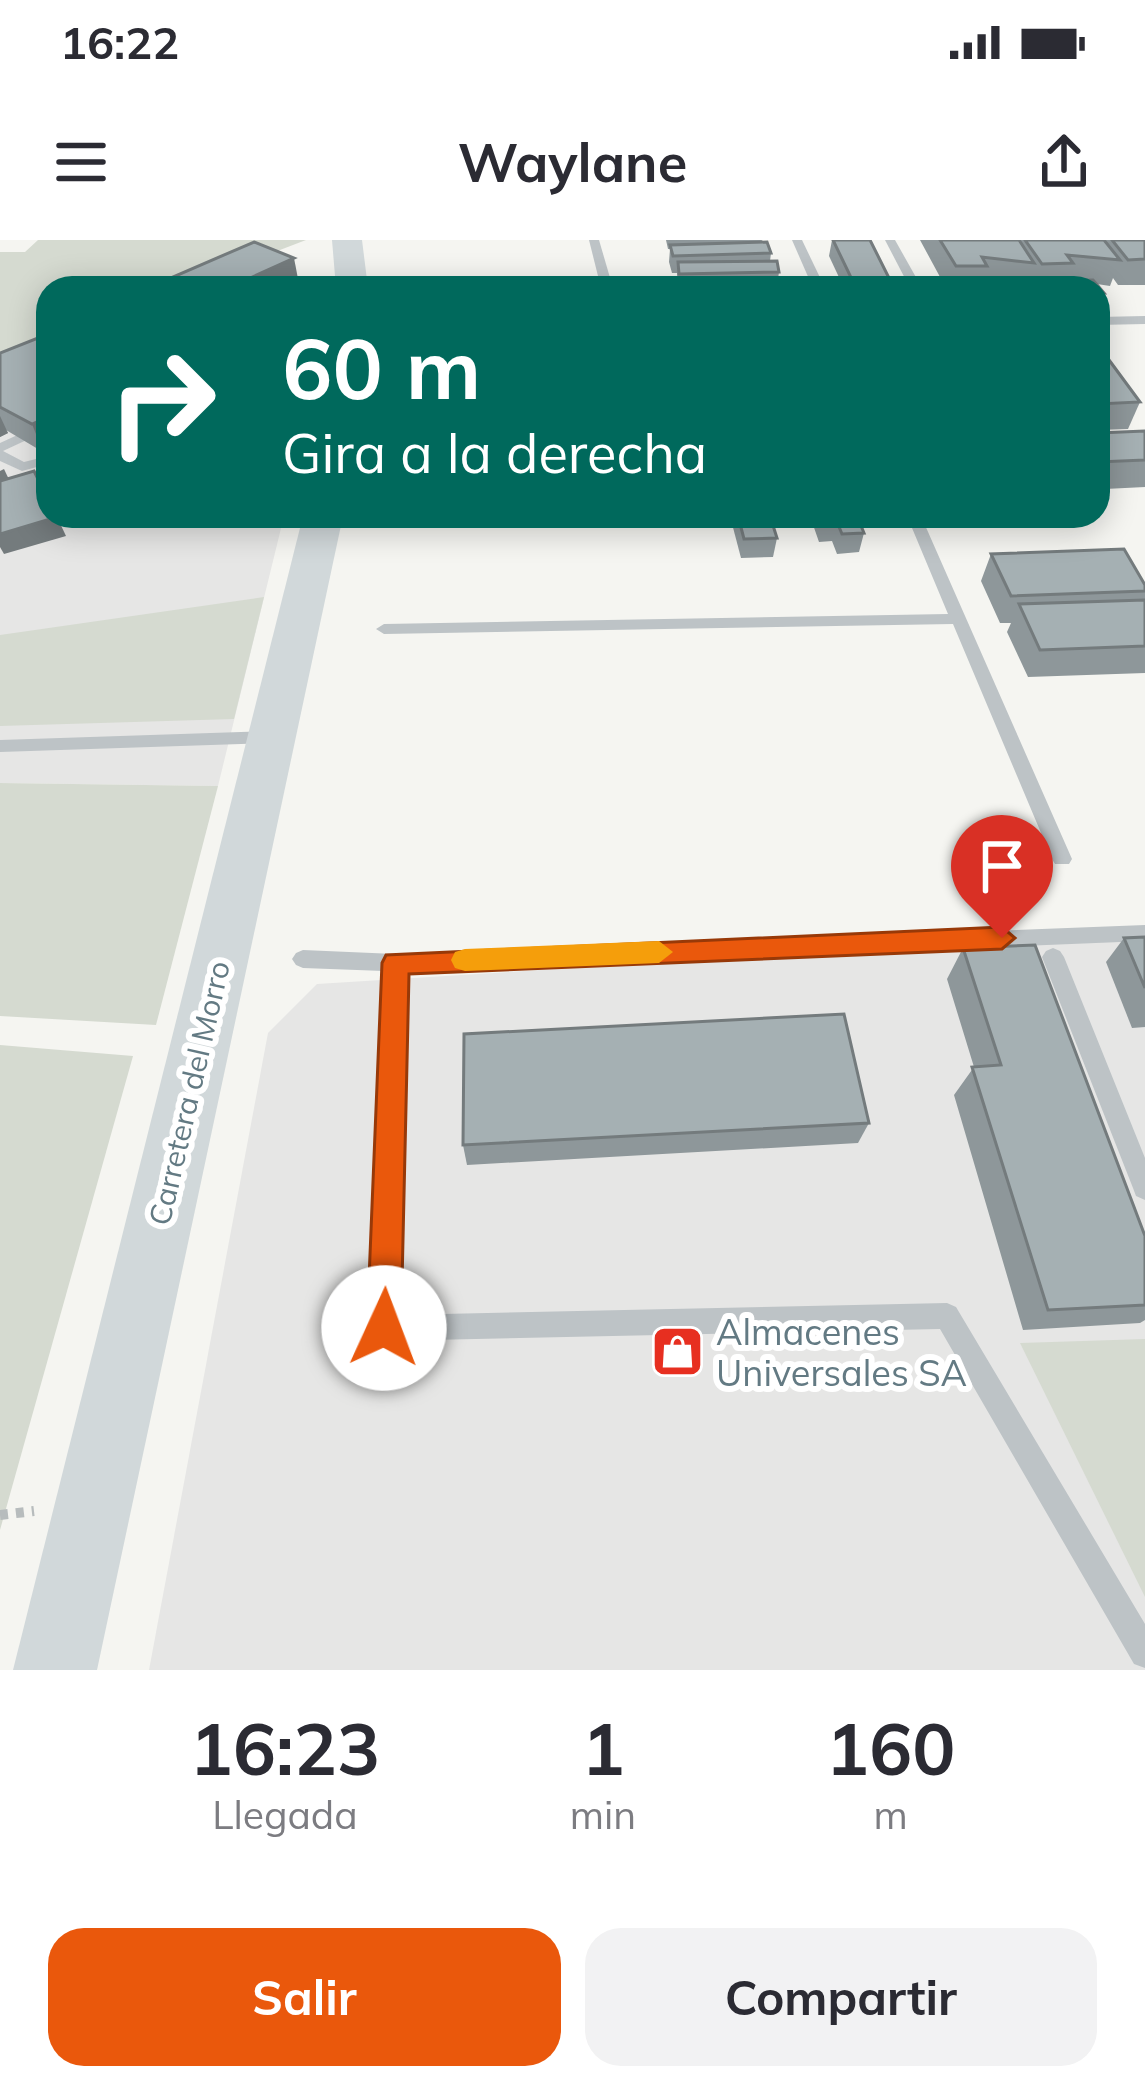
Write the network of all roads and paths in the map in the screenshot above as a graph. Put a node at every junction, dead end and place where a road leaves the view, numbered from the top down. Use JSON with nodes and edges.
{"nodes":[{"id":1,"x":347,"y":240,"type":"edge"},
{"id":2,"x":594,"y":240,"type":"edge"},
{"id":3,"x":797,"y":240,"type":"edge"},
{"id":4,"x":890,"y":240,"type":"edge"},
{"id":5,"x":351,"y":276,"type":"edge"},
{"id":6,"x":604,"y":276,"type":"edge"},
{"id":7,"x":814,"y":276,"type":"edge"},
{"id":8,"x":910,"y":276,"type":"edge"},
{"id":9,"x":1145,"y":320,"type":"edge"},
{"id":10,"x":1110,"y":321,"type":"edge"},
{"id":11,"x":36,"y":432,"type":"edge"},
{"id":12,"x":0,"y":451,"type":"edge"},
{"id":13,"x":36,"y":463,"type":"edge"},
{"id":14,"x":320,"y":528,"type":"edge"},
{"id":15,"x":919,"y":528,"type":"edge"},
{"id":16,"x":956,"y":619,"type":"junction"},
{"id":17,"x":384,"y":629,"type":"dead end"},
{"id":18,"x":272,"y":736,"type":"junction"},
{"id":19,"x":0,"y":746,"type":"edge"},
{"id":20,"x":1062,"y":859,"type":"dead end"},
{"id":21,"x":1145,"y":933,"type":"edge"},
{"id":22,"x":1052,"y":958,"type":"dead end"},
{"id":23,"x":303,"y":959,"type":"dead end"},
{"id":24,"x":395,"y":963,"type":"junction"},
{"id":25,"x":1145,"y":1188,"type":"edge"},
{"id":26,"x":1145,"y":1653,"type":"edge"},
{"id":27,"x":56,"y":1670,"type":"edge"}],
"edges":[{"from":1,"to":5,"type":"main road"},
{"from":2,"to":6,"type":"lane"},
{"from":3,"to":7,"type":"lane"},
{"from":4,"to":8,"type":"lane"},
{"from":9,"to":10,"type":"lane"},
{"from":11,"to":12,"type":"lane"},
{"from":12,"to":13,"type":"lane"},
{"from":14,"to":18,"type":"main road","name":"Carretera del Morro"},
{"from":15,"to":16,"type":"lane"},
{"from":16,"to":17,"type":"lane"},
{"from":16,"to":20,"type":"lane"},
{"from":18,"to":19,"type":"lane"},
{"from":18,"to":27,"type":"main road","name":"Carretera del Morro"},
{"from":21,"to":24,"type":"lane"},
{"from":22,"to":25,"type":"lane"},
{"from":23,"to":24,"type":"lane"},
{"from":24,"to":26,"type":"lane"}]}
